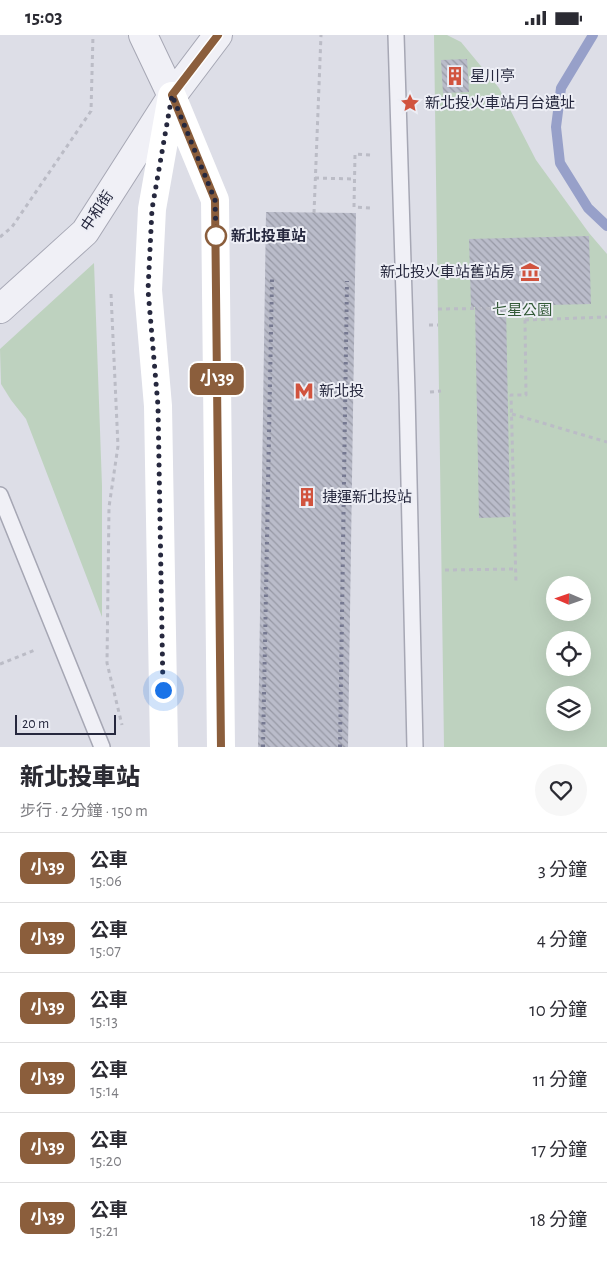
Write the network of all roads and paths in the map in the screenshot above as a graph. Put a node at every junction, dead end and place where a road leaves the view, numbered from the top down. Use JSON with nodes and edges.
{"nodes":[{"id":1,"x":93,"y":35,"type":"edge"},
{"id":2,"x":143,"y":35,"type":"edge"},
{"id":3,"x":218,"y":35,"type":"edge"},
{"id":4,"x":321,"y":35,"type":"edge"},
{"id":5,"x":396,"y":35,"type":"edge"},
{"id":6,"x":172,"y":95,"type":"junction"},
{"id":7,"x":370,"y":155,"type":"dead end"},
{"id":8,"x":316,"y":178,"type":"junction"},
{"id":9,"x":354,"y":179,"type":"junction"},
{"id":10,"x":370,"y":207,"type":"dead end"},
{"id":11,"x":314,"y":213,"type":"dead end"},
{"id":12,"x":0,"y":237,"type":"edge"},
{"id":13,"x":111,"y":294,"type":"dead end"},
{"id":14,"x":0,"y":309,"type":"edge"},
{"id":15,"x":438,"y":309,"type":"dead end"},
{"id":16,"x":607,"y":317,"type":"edge"},
{"id":17,"x":525,"y":320,"type":"junction"},
{"id":18,"x":512,"y":414,"type":"junction"},
{"id":19,"x":607,"y":442,"type":"edge"},
{"id":20,"x":0,"y":495,"type":"edge"},
{"id":21,"x":516,"y":569,"type":"junction"},
{"id":22,"x":445,"y":570,"type":"dead end"},
{"id":23,"x":516,"y":584,"type":"dead end"},
{"id":24,"x":59,"y":640,"type":"junction"},
{"id":25,"x":0,"y":664,"type":"edge"},
{"id":26,"x":123,"y":729,"type":"dead end"},
{"id":27,"x":102,"y":747,"type":"edge"},
{"id":28,"x":164,"y":747,"type":"edge"},
{"id":29,"x":221,"y":747,"type":"edge"},
{"id":30,"x":415,"y":747,"type":"edge"}],
"edges":[{"from":1,"to":12,"type":"path"},
{"from":2,"to":6,"type":"street"},
{"from":3,"to":6,"type":"street","name":"中和街"},
{"from":4,"to":8,"type":"path"},
{"from":5,"to":30,"type":"lane"},
{"from":6,"to":14,"type":"street","name":"中和街"},
{"from":6,"to":28,"type":"main road"},
{"from":6,"to":29,"type":"main road"},
{"from":7,"to":9,"type":"path"},
{"from":8,"to":9,"type":"path"},
{"from":8,"to":11,"type":"path"},
{"from":9,"to":10,"type":"path"},
{"from":13,"to":26,"type":"path"},
{"from":15,"to":17,"type":"path"},
{"from":16,"to":17,"type":"path"},
{"from":17,"to":18,"type":"path"},
{"from":18,"to":19,"type":"path"},
{"from":18,"to":21,"type":"path"},
{"from":20,"to":24,"type":"lane"},
{"from":21,"to":22,"type":"path"},
{"from":21,"to":23,"type":"path"},
{"from":24,"to":25,"type":"path"},
{"from":24,"to":27,"type":"lane"}]}
